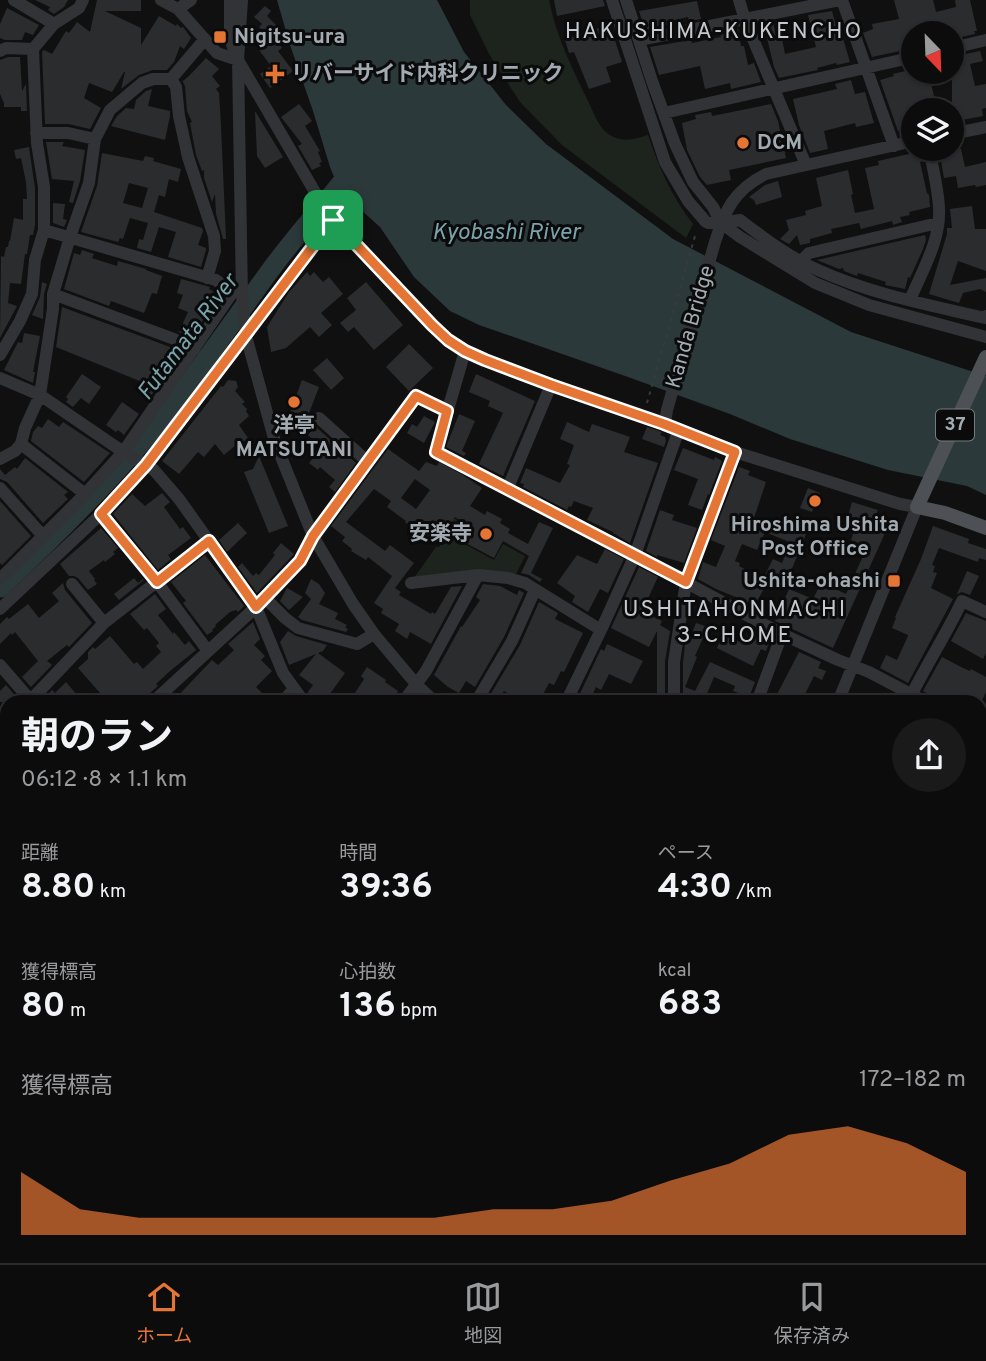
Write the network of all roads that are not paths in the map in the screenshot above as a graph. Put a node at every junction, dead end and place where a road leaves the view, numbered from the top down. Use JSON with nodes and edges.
{"nodes":[{"id":1,"x":14,"y":0,"type":"edge"},
{"id":2,"x":83,"y":0,"type":"edge"},
{"id":3,"x":161,"y":0,"type":"edge"},
{"id":4,"x":191,"y":0,"type":"edge"},
{"id":5,"x":230,"y":0,"type":"edge"},
{"id":6,"x":242,"y":0,"type":"edge"},
{"id":7,"x":612,"y":0,"type":"edge"},
{"id":8,"x":626,"y":0,"type":"edge"},
{"id":9,"x":738,"y":0,"type":"edge"},
{"id":10,"x":841,"y":0,"type":"edge"},
{"id":11,"x":178,"y":9,"type":"junction"},
{"id":12,"x":745,"y":20,"type":"junction"},
{"id":13,"x":54,"y":24,"type":"junction"},
{"id":14,"x":205,"y":39,"type":"junction"},
{"id":15,"x":639,"y":40,"type":"junction"},
{"id":16,"x":986,"y":40,"type":"edge"},
{"id":17,"x":964,"y":45,"type":"edge"},
{"id":18,"x":33,"y":49,"type":"junction"},
{"id":19,"x":0,"y":51,"type":"edge"},
{"id":20,"x":238,"y":60,"type":"junction"},
{"id":21,"x":901,"y":60,"type":"edge"},
{"id":22,"x":866,"y":67,"type":"junction"},
{"id":23,"x":172,"y":79,"type":"junction"},
{"id":24,"x":773,"y":88,"type":"junction"},
{"id":25,"x":664,"y":113,"type":"junction"},
{"id":26,"x":986,"y":127,"type":"edge"},
{"id":27,"x":964,"y":132,"type":"edge"},
{"id":28,"x":36,"y":133,"type":"junction"},
{"id":29,"x":95,"y":139,"type":"junction"},
{"id":30,"x":901,"y":144,"type":"edge"},
{"id":31,"x":894,"y":146,"type":"junction"},
{"id":32,"x":932,"y":161,"type":"edge"},
{"id":33,"x":806,"y":165,"type":"junction"},
{"id":34,"x":326,"y":209,"type":"junction"},
{"id":35,"x":721,"y":223,"type":"junction"},
{"id":36,"x":938,"y":223,"type":"junction"},
{"id":37,"x":44,"y":230,"type":"junction"},
{"id":38,"x":69,"y":237,"type":"junction"},
{"id":39,"x":801,"y":261,"type":"junction"},
{"id":40,"x":206,"y":278,"type":"junction"},
{"id":41,"x":239,"y":292,"type":"junction"},
{"id":42,"x":53,"y":294,"type":"junction"},
{"id":43,"x":910,"y":300,"type":"junction"},
{"id":44,"x":986,"y":316,"type":"edge"},
{"id":45,"x":246,"y":333,"type":"junction"},
{"id":46,"x":986,"y":337,"type":"edge"},
{"id":47,"x":194,"y":350,"type":"junction"},
{"id":48,"x":465,"y":351,"type":"junction"},
{"id":49,"x":0,"y":355,"type":"edge"},
{"id":50,"x":986,"y":357,"type":"edge"},
{"id":51,"x":0,"y":378,"type":"edge"},
{"id":52,"x":551,"y":385,"type":"junction"},
{"id":53,"x":40,"y":395,"type":"junction"},
{"id":54,"x":447,"y":411,"type":"junction"},
{"id":55,"x":319,"y":418,"type":"dead end"},
{"id":56,"x":664,"y":424,"type":"junction"},
{"id":57,"x":679,"y":429,"type":"junction"},
{"id":58,"x":21,"y":444,"type":"junction"},
{"id":59,"x":735,"y":452,"type":"junction"},
{"id":60,"x":127,"y":453,"type":"junction"},
{"id":61,"x":0,"y":459,"type":"edge"},
{"id":62,"x":368,"y":461,"type":"junction"},
{"id":63,"x":144,"y":464,"type":"junction"},
{"id":64,"x":0,"y":488,"type":"edge"},
{"id":65,"x":507,"y":489,"type":"junction"},
{"id":66,"x":85,"y":494,"type":"junction"},
{"id":67,"x":920,"y":500,"type":"junction"},
{"id":68,"x":101,"y":514,"type":"junction"},
{"id":69,"x":986,"y":528,"type":"edge"},
{"id":70,"x":43,"y":536,"type":"junction"},
{"id":71,"x":313,"y":536,"type":"junction"},
{"id":72,"x":209,"y":541,"type":"junction"},
{"id":73,"x":635,"y":555,"type":"junction"},
{"id":74,"x":478,"y":575,"type":"junction"},
{"id":75,"x":0,"y":579,"type":"edge"},
{"id":76,"x":157,"y":582,"type":"junction"},
{"id":77,"x":686,"y":582,"type":"junction"},
{"id":78,"x":411,"y":583,"type":"dead end"},
{"id":79,"x":72,"y":584,"type":"dead end"},
{"id":80,"x":535,"y":590,"type":"junction"},
{"id":81,"x":260,"y":602,"type":"junction"},
{"id":82,"x":0,"y":609,"type":"edge"},
{"id":83,"x":986,"y":612,"type":"edge"},
{"id":84,"x":104,"y":623,"type":"junction"},
{"id":85,"x":601,"y":630,"type":"junction"},
{"id":86,"x":373,"y":634,"type":"junction"},
{"id":87,"x":782,"y":634,"type":"junction"},
{"id":88,"x":208,"y":651,"type":"junction"},
{"id":89,"x":0,"y":665,"type":"edge"},
{"id":90,"x":853,"y":666,"type":"junction"},
{"id":91,"x":416,"y":684,"type":"junction"},
{"id":92,"x":294,"y":689,"type":"junction"},
{"id":93,"x":912,"y":694,"type":"joint"},
{"id":94,"x":25,"y":695,"type":"edge"},
{"id":95,"x":36,"y":695,"type":"edge"},
{"id":96,"x":161,"y":695,"type":"edge"},
{"id":97,"x":288,"y":695,"type":"edge"},
{"id":98,"x":299,"y":695,"type":"edge"},
{"id":99,"x":408,"y":695,"type":"edge"},
{"id":100,"x":428,"y":695,"type":"edge"},
{"id":101,"x":479,"y":695,"type":"edge"},
{"id":102,"x":569,"y":695,"type":"edge"},
{"id":103,"x":674,"y":695,"type":"edge"},
{"id":104,"x":760,"y":695,"type":"edge"},
{"id":105,"x":841,"y":695,"type":"edge"}],
"edges":[{"from":1,"to":13,"type":"street"},
{"from":2,"to":13,"type":"street"},
{"from":3,"to":11,"type":"street"},
{"from":4,"to":11,"type":"street"},
{"from":5,"to":20,"type":"street"},
{"from":6,"to":20,"type":"street"},
{"from":7,"to":35,"type":"street"},
{"from":8,"to":15,"type":"street"},
{"from":9,"to":12,"type":"street"},
{"from":10,"to":12,"type":"street"},
{"from":10,"to":22,"type":"street"},
{"from":11,"to":14,"type":"street"},
{"from":12,"to":15,"type":"street"},
{"from":12,"to":24,"type":"street"},
{"from":13,"to":18,"type":"street"},
{"from":14,"to":20,"type":"street"},
{"from":14,"to":23,"type":"street"},
{"from":15,"to":25,"type":"street"},
{"from":16,"to":17,"type":"street"},
{"from":18,"to":19,"type":"street"},
{"from":18,"to":28,"type":"street"},
{"from":20,"to":34,"type":"street"},
{"from":20,"to":41,"type":"street"},
{"from":21,"to":22,"type":"street"},
{"from":22,"to":24,"type":"street"},
{"from":22,"to":31,"type":"street"},
{"from":23,"to":29,"type":"street"},
{"from":23,"to":40,"type":"street"},
{"from":24,"to":25,"type":"street"},
{"from":24,"to":33,"type":"street"},
{"from":25,"to":35,"type":"street"},
{"from":26,"to":27,"type":"street"},
{"from":28,"to":29,"type":"street"},
{"from":28,"to":37,"type":"street"},
{"from":29,"to":38,"type":"street"},
{"from":30,"to":31,"type":"street","name":"Kanda Bridge"},
{"from":31,"to":33,"type":"street","name":"Kanda Bridge"},
{"from":32,"to":36,"type":"street"},
{"from":33,"to":35,"type":"street","name":"Kanda Bridge"},
{"from":34,"to":45,"type":"street"},
{"from":34,"to":48,"type":"street"},
{"from":35,"to":39,"type":"street"},
{"from":35,"to":46,"type":"street"},
{"from":35,"to":56,"type":"street","name":"Kanda Bridge"},
{"from":36,"to":39,"type":"street"},
{"from":36,"to":43,"type":"street"},
{"from":37,"to":38,"type":"street"},
{"from":37,"to":49,"type":"street"},
{"from":38,"to":40,"type":"street"},
{"from":38,"to":42,"type":"street"},
{"from":39,"to":43,"type":"street"},
{"from":40,"to":41,"type":"street"},
{"from":41,"to":45,"type":"street"},
{"from":41,"to":47,"type":"street"},
{"from":42,"to":47,"type":"street"},
{"from":42,"to":53,"type":"street"},
{"from":43,"to":44,"type":"street"},
{"from":45,"to":63,"type":"street"},
{"from":45,"to":71,"type":"street"},
{"from":47,"to":60,"type":"street"},
{"from":48,"to":52,"type":"street"},
{"from":48,"to":54,"type":"street"},
{"from":50,"to":67,"type":"main road","number":"37"},
{"from":51,"to":53,"type":"street"},
{"from":52,"to":56,"type":"street"},
{"from":52,"to":65,"type":"street"},
{"from":53,"to":58,"type":"street"},
{"from":53,"to":60,"type":"street"},
{"from":54,"to":62,"type":"street"},
{"from":54,"to":65,"type":"street"},
{"from":55,"to":62,"type":"street"},
{"from":56,"to":57,"type":"street"},
{"from":57,"to":59,"type":"street"},
{"from":57,"to":73,"type":"street"},
{"from":58,"to":61,"type":"street"},
{"from":58,"to":66,"type":"street"},
{"from":59,"to":67,"type":"street"},
{"from":59,"to":77,"type":"street"},
{"from":60,"to":63,"type":"street"},
{"from":60,"to":66,"type":"street"},
{"from":62,"to":71,"type":"street"},
{"from":63,"to":68,"type":"street"},
{"from":63,"to":72,"type":"street"},
{"from":64,"to":70,"type":"street"},
{"from":65,"to":73,"type":"street"},
{"from":66,"to":70,"type":"street"},
{"from":67,"to":69,"type":"main road"},
{"from":67,"to":90,"type":"street"},
{"from":68,"to":76,"type":"street"},
{"from":68,"to":82,"type":"street"},
{"from":70,"to":75,"type":"street"},
{"from":71,"to":81,"type":"street"},
{"from":71,"to":86,"type":"street"},
{"from":72,"to":76,"type":"street"},
{"from":72,"to":81,"type":"street"},
{"from":73,"to":77,"type":"street"},
{"from":73,"to":85,"type":"street"},
{"from":74,"to":78,"type":"street"},
{"from":74,"to":80,"type":"street"},
{"from":74,"to":91,"type":"street"},
{"from":76,"to":84,"type":"street"},
{"from":76,"to":88,"type":"street"},
{"from":77,"to":87,"type":"street"},
{"from":77,"to":103,"type":"street"},
{"from":79,"to":84,"type":"street"},
{"from":80,"to":85,"type":"street"},
{"from":80,"to":101,"type":"street"},
{"from":81,"to":86,"type":"street"},
{"from":81,"to":88,"type":"street"},
{"from":81,"to":92,"type":"street"},
{"from":83,"to":93,"type":"street"},
{"from":84,"to":95,"type":"street"},
{"from":85,"to":102,"type":"street"},
{"from":86,"to":91,"type":"street"},
{"from":87,"to":90,"type":"street"},
{"from":87,"to":104,"type":"street"},
{"from":88,"to":96,"type":"street"},
{"from":89,"to":94,"type":"street"},
{"from":90,"to":93,"type":"street"},
{"from":90,"to":105,"type":"street"},
{"from":91,"to":99,"type":"street"},
{"from":91,"to":100,"type":"street"},
{"from":92,"to":97,"type":"street"},
{"from":92,"to":98,"type":"street"}]}
